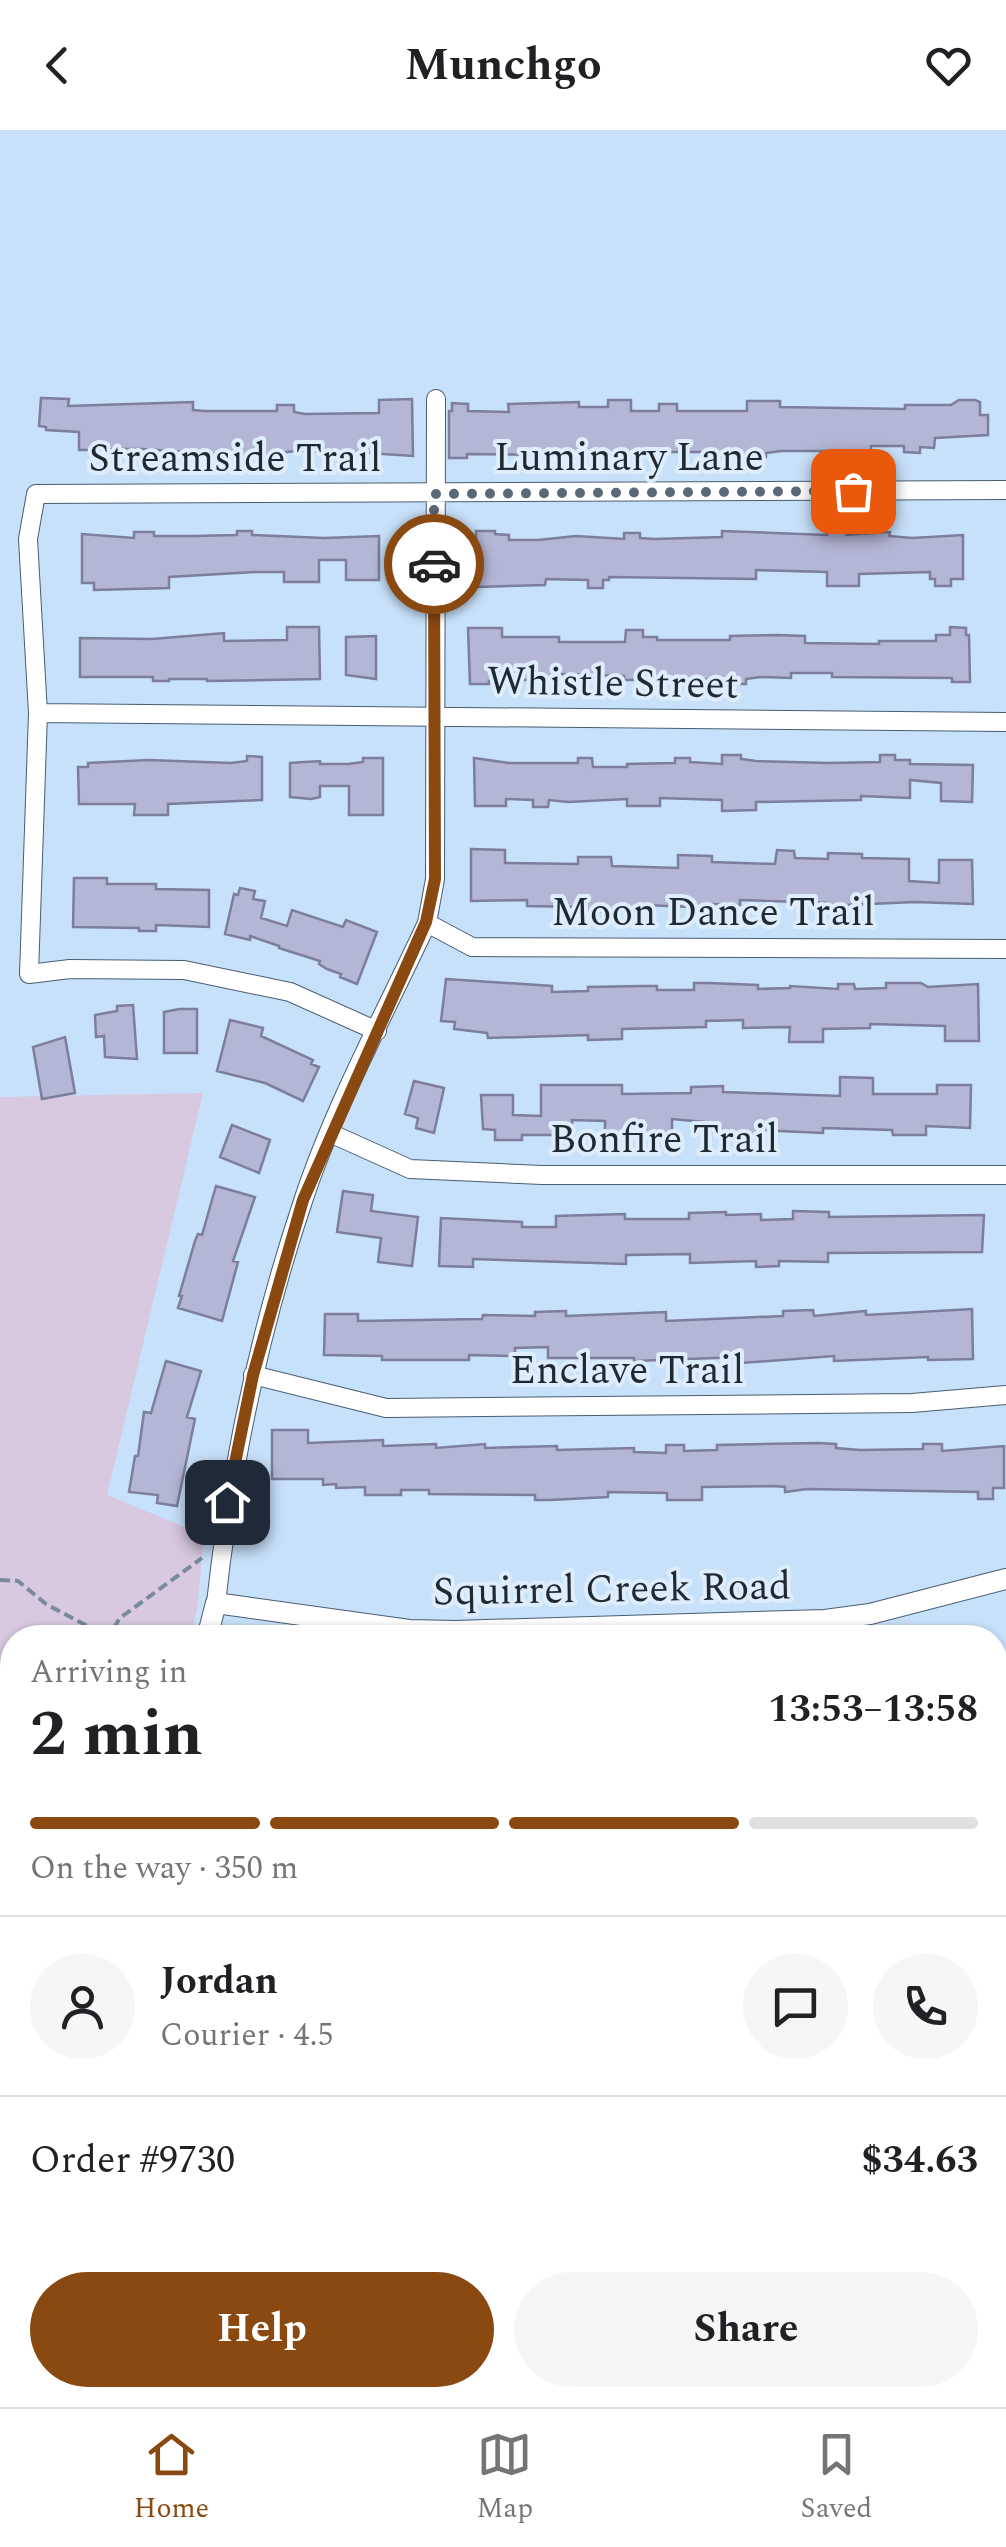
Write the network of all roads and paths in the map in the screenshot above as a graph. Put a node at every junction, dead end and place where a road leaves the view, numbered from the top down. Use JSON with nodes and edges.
{"nodes":[{"id":1,"x":436,"y":399,"type":"dead end"},
{"id":2,"x":1006,"y":490,"type":"edge"},
{"id":3,"x":434,"y":494,"type":"junction"},
{"id":4,"x":38,"y":712,"type":"junction"},
{"id":5,"x":434,"y":715,"type":"junction"},
{"id":6,"x":1006,"y":722,"type":"edge"},
{"id":7,"x":426,"y":922,"type":"junction"},
{"id":8,"x":1006,"y":949,"type":"edge"},
{"id":9,"x":377,"y":1031,"type":"junction"},
{"id":10,"x":330,"y":1132,"type":"junction"},
{"id":11,"x":1006,"y":1175,"type":"edge"},
{"id":12,"x":253,"y":1375,"type":"junction"},
{"id":13,"x":1006,"y":1395,"type":"edge"},
{"id":14,"x":222,"y":1544,"type":"junction"},
{"id":15,"x":1006,"y":1579,"type":"edge"},
{"id":16,"x":0,"y":1580,"type":"edge"},
{"id":17,"x":216,"y":1603,"type":"junction"},
{"id":18,"x":85,"y":1625,"type":"edge"},
{"id":19,"x":116,"y":1625,"type":"edge"},
{"id":20,"x":210,"y":1625,"type":"edge"},
{"id":21,"x":372,"y":1625,"type":"edge"},
{"id":22,"x":666,"y":1625,"type":"edge"}],
"edges":[{"from":1,"to":3,"type":"street"},
{"from":2,"to":3,"type":"street","name":"Luminary Lane"},
{"from":3,"to":4,"type":"street","name":"Streamside Trail"},
{"from":3,"to":5,"type":"street"},
{"from":4,"to":5,"type":"street","name":"Whistle Street"},
{"from":4,"to":9,"type":"street"},
{"from":5,"to":6,"type":"street","name":"Whistle Street"},
{"from":5,"to":7,"type":"street"},
{"from":7,"to":8,"type":"street","name":"Moon Dance Trail"},
{"from":7,"to":9,"type":"street"},
{"from":9,"to":10,"type":"street"},
{"from":10,"to":11,"type":"street","name":"Bonfire Trail"},
{"from":10,"to":12,"type":"street"},
{"from":12,"to":13,"type":"street","name":"Enclave Trail"},
{"from":12,"to":14,"type":"street"},
{"from":14,"to":17,"type":"street"},
{"from":14,"to":19,"type":"path"},
{"from":15,"to":22,"type":"street","name":"Squirrel Creek Road"},
{"from":16,"to":18,"type":"path"},
{"from":17,"to":20,"type":"street"},
{"from":17,"to":21,"type":"street","name":"Squirrel Creek Road"}]}
